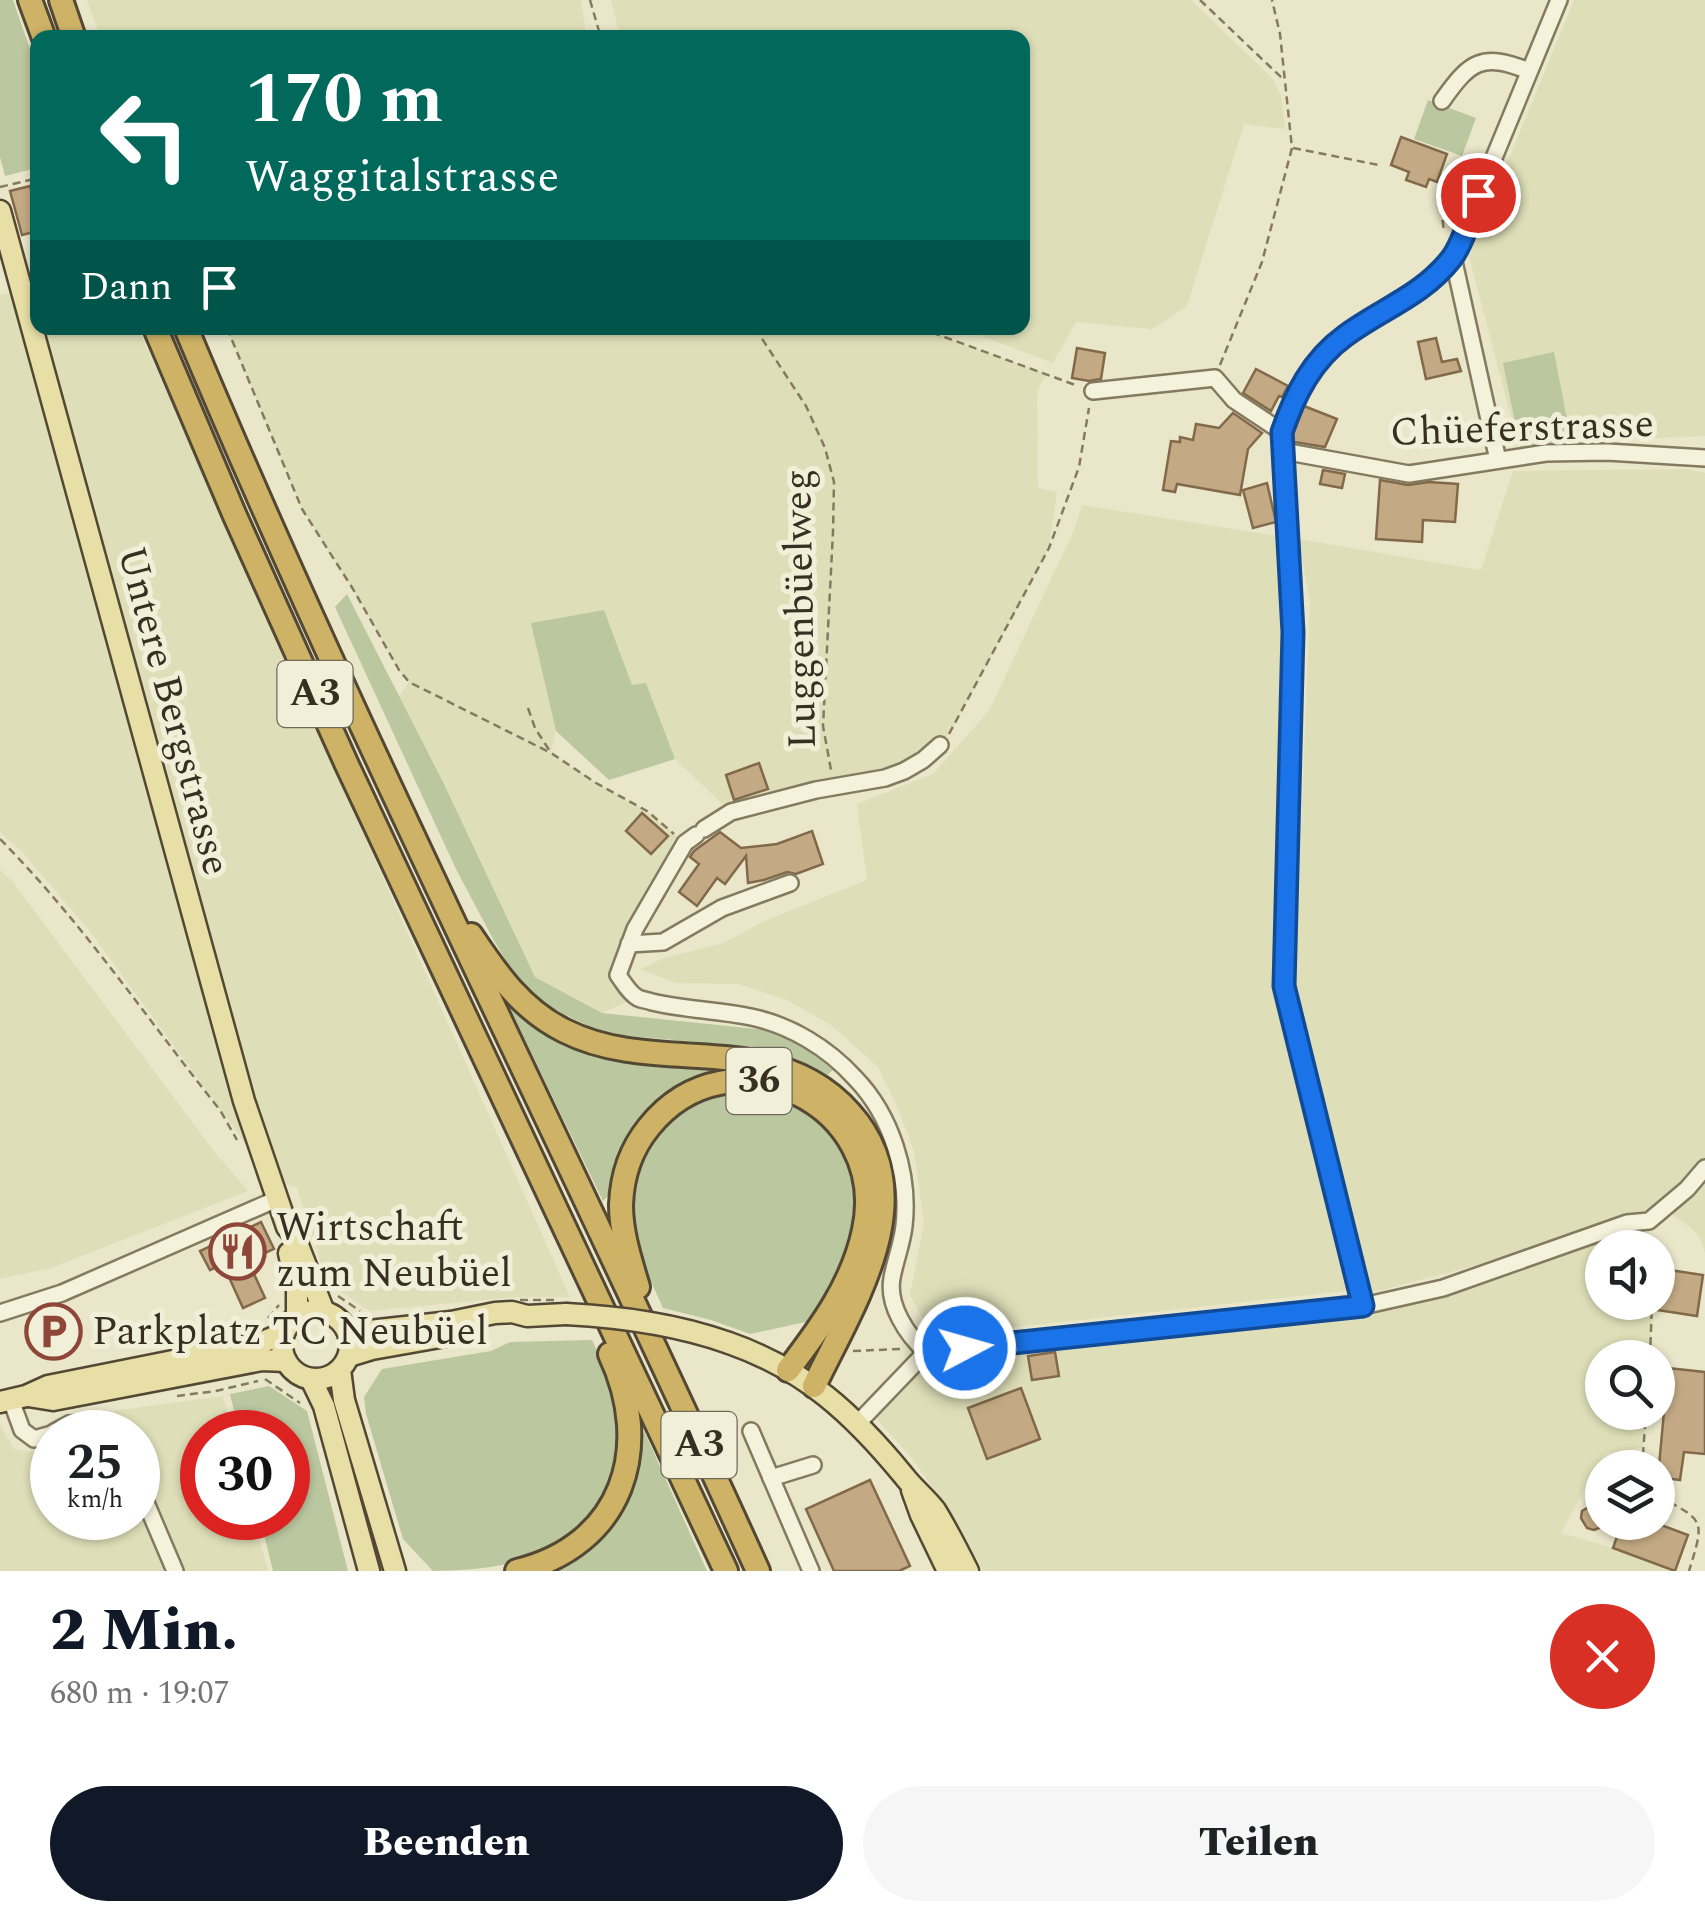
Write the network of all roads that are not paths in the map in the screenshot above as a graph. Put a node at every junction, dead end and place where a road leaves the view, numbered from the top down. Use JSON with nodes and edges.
{"nodes":[{"id":1,"x":30,"y":0,"type":"edge"},
{"id":2,"x":60,"y":0,"type":"edge"},
{"id":3,"x":1558,"y":0,"type":"edge"},
{"id":4,"x":41,"y":30,"type":"edge"},
{"id":5,"x":71,"y":30,"type":"edge"},
{"id":6,"x":1529,"y":71,"type":"junction"},
{"id":7,"x":1442,"y":101,"type":"dead end"},
{"id":8,"x":0,"y":211,"type":"edge"},
{"id":9,"x":1453,"y":257,"type":"junction"},
{"id":10,"x":30,"y":320,"type":"edge"},
{"id":11,"x":34,"y":335,"type":"edge"},
{"id":12,"x":158,"y":335,"type":"edge"},
{"id":13,"x":189,"y":335,"type":"edge"},
{"id":14,"x":1092,"y":391,"type":"road end"},
{"id":15,"x":1282,"y":432,"type":"junction"},
{"id":16,"x":1283,"y":452,"type":"junction"},
{"id":17,"x":1705,"y":458,"type":"edge"},
{"id":18,"x":1498,"y":460,"type":"junction"},
{"id":19,"x":940,"y":745,"type":"road end"},
{"id":20,"x":425,"y":865,"type":"junction"},
{"id":21,"x":790,"y":883,"type":"dead end"},
{"id":22,"x":629,"y":944,"type":"junction"},
{"id":23,"x":531,"y":1157,"type":"junction"},
{"id":24,"x":1705,"y":1168,"type":"edge"},
{"id":25,"x":277,"y":1199,"type":"junction"},
{"id":26,"x":287,"y":1227,"type":"junction"},
{"id":27,"x":1363,"y":1306,"type":"junction"},
{"id":28,"x":324,"y":1312,"type":"junction"},
{"id":29,"x":0,"y":1313,"type":"edge"},
{"id":30,"x":528,"y":1316,"type":"junction"},
{"id":31,"x":290,"y":1325,"type":"junction"},
{"id":32,"x":347,"y":1330,"type":"junction"},
{"id":33,"x":926,"y":1352,"type":"junction"},
{"id":34,"x":659,"y":1357,"type":"junction"},
{"id":35,"x":286,"y":1362,"type":"junction"},
{"id":36,"x":344,"y":1363,"type":"junction"},
{"id":37,"x":788,"y":1370,"type":"junction"},
{"id":38,"x":311,"y":1379,"type":"junction"},
{"id":39,"x":814,"y":1386,"type":"junction"},
{"id":40,"x":12,"y":1399,"type":"edge"},
{"id":41,"x":858,"y":1423,"type":"junction"},
{"id":42,"x":751,"y":1431,"type":"dead end"},
{"id":43,"x":30,"y":1435,"type":"edge"},
{"id":44,"x":813,"y":1465,"type":"dead end"},
{"id":45,"x":771,"y":1478,"type":"junction"},
{"id":46,"x":910,"y":1484,"type":"junction"},
{"id":47,"x":160,"y":1536,"type":"edge"},
{"id":48,"x":175,"y":1571,"type":"edge"},
{"id":49,"x":368,"y":1571,"type":"edge"},
{"id":50,"x":395,"y":1571,"type":"edge"},
{"id":51,"x":517,"y":1571,"type":"edge"},
{"id":52,"x":726,"y":1571,"type":"edge"},
{"id":53,"x":758,"y":1571,"type":"edge"},
{"id":54,"x":811,"y":1571,"type":"edge"},
{"id":55,"x":948,"y":1571,"type":"edge"},
{"id":56,"x":968,"y":1571,"type":"edge"}],
"edges":[{"from":1,"to":4,"type":"highway"},
{"from":2,"to":5,"type":"highway"},
{"from":3,"to":6,"type":"street"},
{"from":6,"to":7,"type":"street"},
{"from":6,"to":9,"type":"street"},
{"from":8,"to":10,"type":"main road","name":"Untere Bergstrasse"},
{"from":9,"to":15,"type":"street"},
{"from":9,"to":18,"type":"street"},
{"from":11,"to":25,"type":"main road","name":"Untere Bergstrasse"},
{"from":12,"to":23,"type":"highway","number":"A3"},
{"from":13,"to":20,"type":"highway","number":"A3"},
{"from":14,"to":15,"type":"street"},
{"from":15,"to":16,"type":"street"},
{"from":16,"to":18,"type":"street","name":"Chüeferstrasse"},
{"from":16,"to":27,"type":"street"},
{"from":17,"to":18,"type":"street","name":"Chüeferstrasse"},
{"from":19,"to":22,"type":"street"},
{"from":20,"to":34,"type":"highway","number":"A3"},
{"from":20,"to":39,"type":"highway"},
{"from":21,"to":22,"type":"street"},
{"from":22,"to":33,"type":"street"},
{"from":23,"to":51,"type":"highway"},
{"from":23,"to":52,"type":"highway","number":"A3"},
{"from":24,"to":27,"type":"street"},
{"from":25,"to":26,"type":"main road","name":"Untere Bergstrasse"},
{"from":25,"to":29,"type":"street"},
{"from":26,"to":28,"type":"main road","name":"Untere Bergstrasse"},
{"from":26,"to":31,"type":"main road","name":"Untere Bergstrasse"},
{"from":27,"to":33,"type":"street"},
{"from":28,"to":31,"type":"main road"},
{"from":28,"to":32,"type":"main road"},
{"from":30,"to":32,"type":"main road"},
{"from":30,"to":36,"type":"main road"},
{"from":30,"to":37,"type":"main road","bridge":true},
{"from":31,"to":35,"type":"main road"},
{"from":31,"to":40,"type":"main road"},
{"from":32,"to":36,"type":"main road"},
{"from":33,"to":41,"type":"street"},
{"from":34,"to":37,"type":"highway","number":"36"},
{"from":34,"to":53,"type":"highway","number":"A3"},
{"from":35,"to":38,"type":"main road"},
{"from":35,"to":40,"type":"main road"},
{"from":36,"to":38,"type":"main road"},
{"from":36,"to":50,"type":"main road"},
{"from":37,"to":39,"type":"main road"},
{"from":38,"to":49,"type":"main road"},
{"from":39,"to":41,"type":"main road"},
{"from":40,"to":43,"type":"street"},
{"from":41,"to":46,"type":"main road"},
{"from":42,"to":45,"type":"street"},
{"from":44,"to":45,"type":"street"},
{"from":45,"to":54,"type":"street"},
{"from":46,"to":55,"type":"main road"},
{"from":46,"to":56,"type":"main road"},
{"from":47,"to":48,"type":"street"}]}
